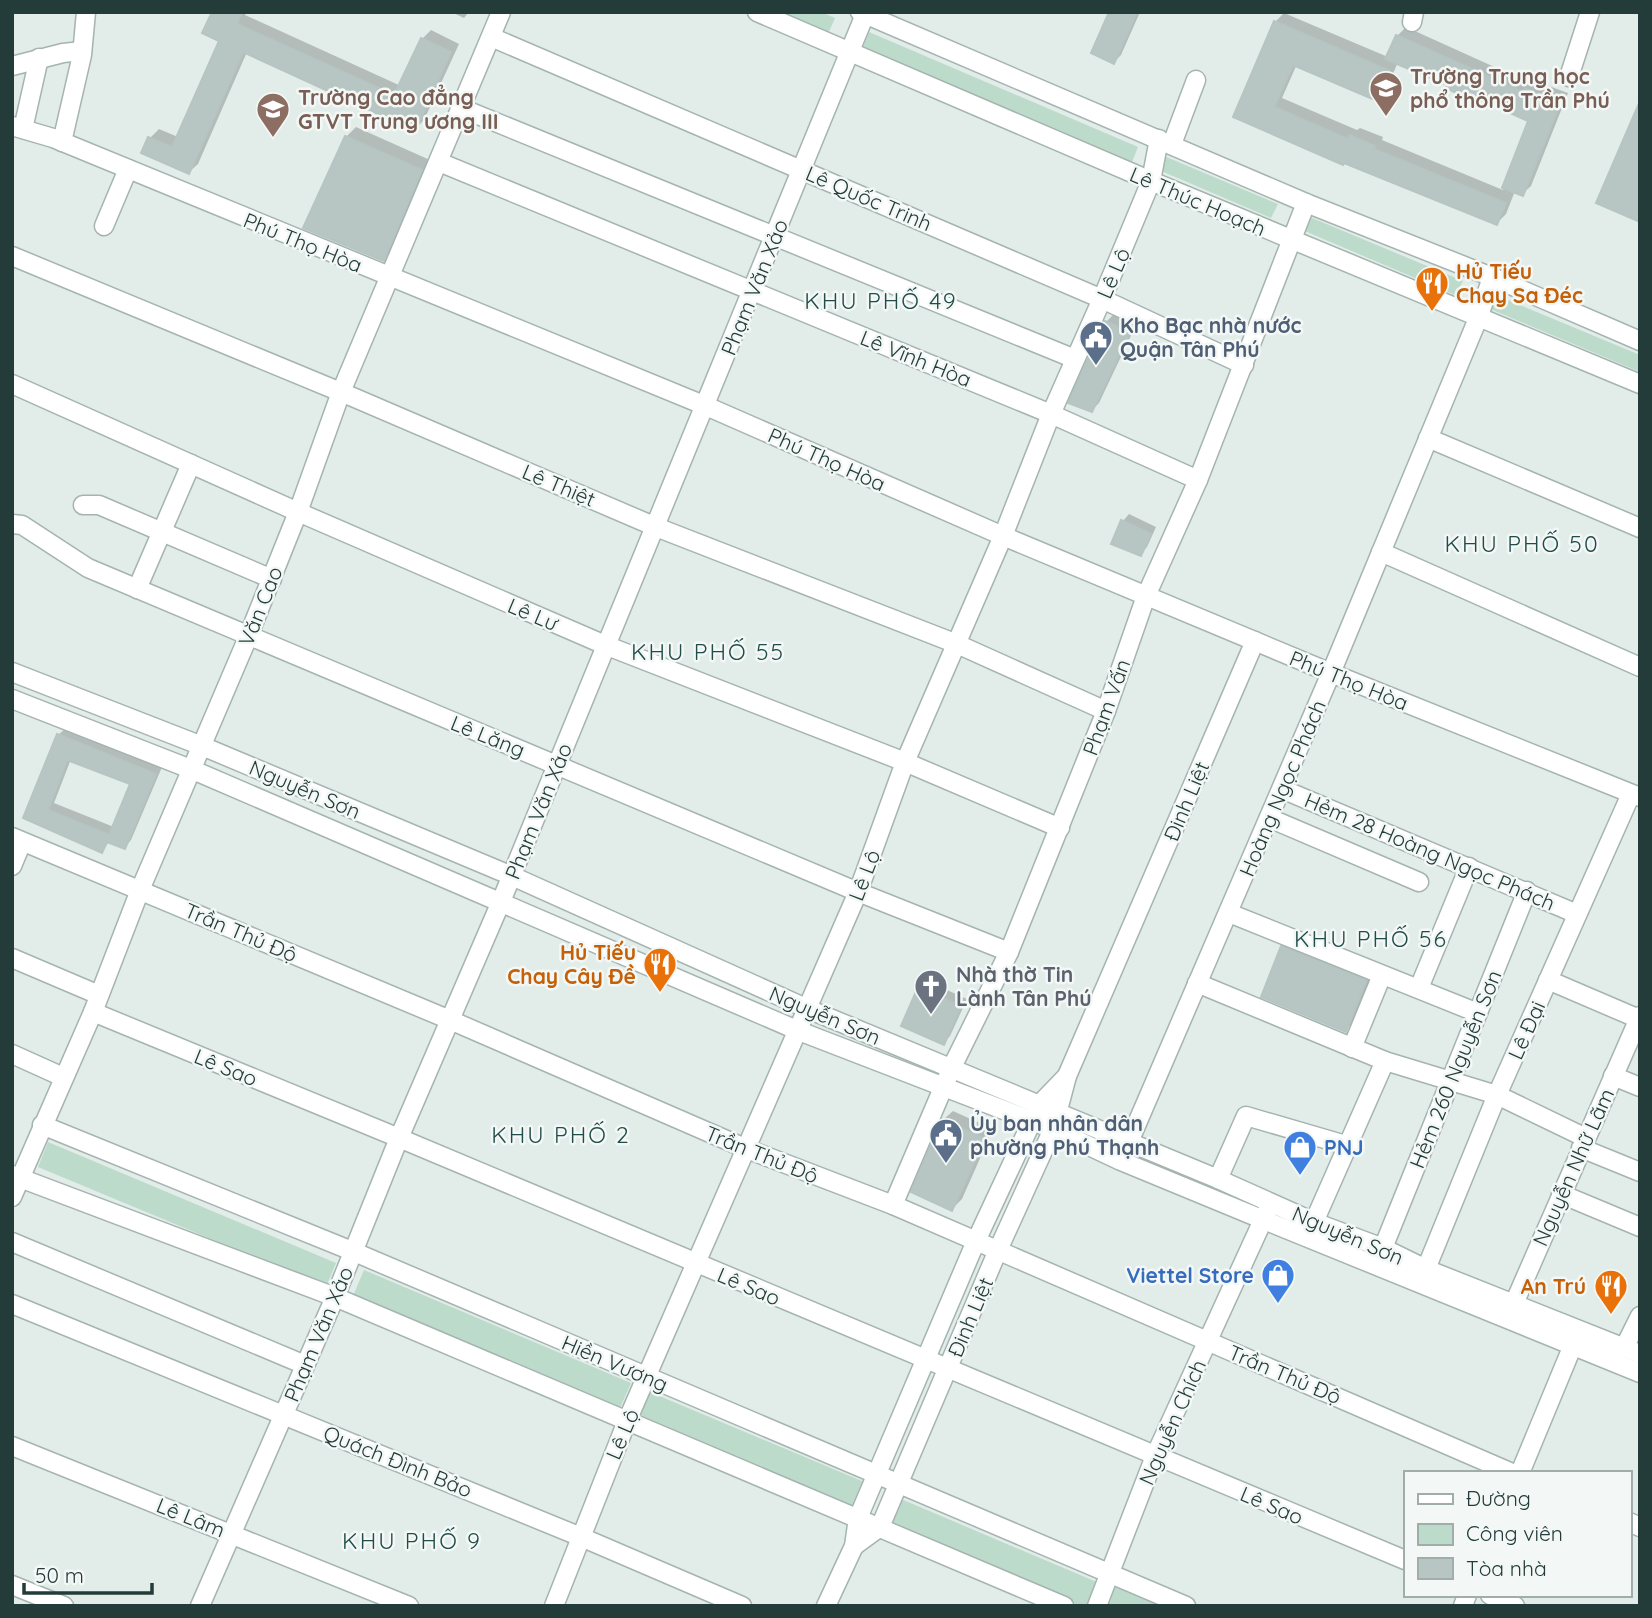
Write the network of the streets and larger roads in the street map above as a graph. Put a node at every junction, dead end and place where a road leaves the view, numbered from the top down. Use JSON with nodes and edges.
{"nodes":[{"id":1,"x":86,"y":12,"type":"edge"},
{"id":2,"x":501,"y":12,"type":"edge"},
{"id":3,"x":757,"y":12,"type":"edge"},
{"id":4,"x":1590,"y":12,"type":"edge"},
{"id":5,"x":864,"y":13,"type":"edge"},
{"id":6,"x":491,"y":37,"type":"junction"},
{"id":7,"x":82,"y":51,"type":"junction"},
{"id":8,"x":850,"y":51,"type":"junction"},
{"id":9,"x":39,"y":58,"type":"junction"},
{"id":10,"x":12,"y":66,"type":"edge"},
{"id":11,"x":1569,"y":76,"type":"dead end"},
{"id":12,"x":1196,"y":80,"type":"dead end"},
{"id":13,"x":461,"y":108,"type":"junction"},
{"id":14,"x":18,"y":127,"type":"edge"},
{"id":15,"x":1165,"y":141,"type":"junction"},
{"id":16,"x":62,"y":142,"type":"junction"},
{"id":17,"x":439,"y":162,"type":"junction"},
{"id":18,"x":128,"y":169,"type":"junction"},
{"id":19,"x":802,"y":169,"type":"junction"},
{"id":20,"x":1150,"y":181,"type":"junction"},
{"id":21,"x":1306,"y":203,"type":"junction"},
{"id":22,"x":104,"y":226,"type":"dead end"},
{"id":23,"x":774,"y":238,"type":"junction"},
{"id":24,"x":1291,"y":240,"type":"junction"},
{"id":25,"x":12,"y":256,"type":"edge"},
{"id":26,"x":390,"y":277,"type":"junction"},
{"id":27,"x":1492,"y":277,"type":"junction"},
{"id":28,"x":752,"y":291,"type":"junction"},
{"id":29,"x":1102,"y":299,"type":"junction"},
{"id":30,"x":1479,"y":316,"type":"junction"},
{"id":31,"x":1640,"y":341,"type":"edge"},
{"id":32,"x":1075,"y":359,"type":"junction"},
{"id":33,"x":1244,"y":365,"type":"junction"},
{"id":34,"x":12,"y":384,"type":"edge"},
{"id":35,"x":1640,"y":384,"type":"edge"},
{"id":36,"x":341,"y":392,"type":"junction"},
{"id":37,"x":705,"y":406,"type":"junction"},
{"id":38,"x":1051,"y":414,"type":"junction"},
{"id":39,"x":1428,"y":438,"type":"junction"},
{"id":40,"x":191,"y":464,"type":"junction"},
{"id":41,"x":1198,"y":480,"type":"junction"},
{"id":42,"x":83,"y":505,"type":"dead end"},
{"id":43,"x":298,"y":512,"type":"junction"},
{"id":44,"x":12,"y":524,"type":"edge"},
{"id":45,"x":656,"y":527,"type":"junction"},
{"id":46,"x":1640,"y":528,"type":"edge"},
{"id":47,"x":162,"y":531,"type":"junction"},
{"id":48,"x":1003,"y":536,"type":"junction"},
{"id":49,"x":1381,"y":552,"type":"junction"},
{"id":50,"x":272,"y":579,"type":"junction"},
{"id":51,"x":136,"y":589,"type":"junction"},
{"id":52,"x":1146,"y":596,"type":"junction"},
{"id":53,"x":248,"y":637,"type":"junction"},
{"id":54,"x":1255,"y":641,"type":"junction"},
{"id":55,"x":957,"y":644,"type":"junction"},
{"id":56,"x":605,"y":645,"type":"junction"},
{"id":57,"x":1640,"y":667,"type":"edge"},
{"id":58,"x":12,"y":672,"type":"edge"},
{"id":59,"x":1331,"y":673,"type":"junction"},
{"id":60,"x":12,"y":699,"type":"edge"},
{"id":61,"x":1106,"y":711,"type":"junction"},
{"id":62,"x":202,"y":746,"type":"junction"},
{"id":63,"x":905,"y":762,"type":"junction"},
{"id":64,"x":557,"y":764,"type":"junction"},
{"id":65,"x":193,"y":769,"type":"junction"},
{"id":66,"x":1282,"y":789,"type":"junction"},
{"id":67,"x":1635,"y":795,"type":"edge"},
{"id":68,"x":1269,"y":818,"type":"junction"},
{"id":69,"x":1060,"y":828,"type":"junction"},
{"id":70,"x":17,"y":840,"type":"edge"},
{"id":71,"x":12,"y":866,"type":"edge"},
{"id":72,"x":1469,"y":867,"type":"junction"},
{"id":73,"x":512,"y":876,"type":"junction"},
{"id":74,"x":1419,"y":882,"type":"dead end"},
{"id":75,"x":140,"y":890,"type":"junction"},
{"id":76,"x":1527,"y":891,"type":"junction"},
{"id":77,"x":858,"y":892,"type":"junction"},
{"id":78,"x":500,"y":904,"type":"junction"},
{"id":79,"x":1229,"y":913,"type":"junction"},
{"id":80,"x":1577,"y":914,"type":"junction"},
{"id":81,"x":1009,"y":952,"type":"junction"},
{"id":82,"x":12,"y":958,"type":"edge"},
{"id":83,"x":1382,"y":975,"type":"junction"},
{"id":84,"x":1548,"y":979,"type":"junction"},
{"id":85,"x":1197,"y":983,"type":"junction"},
{"id":86,"x":1419,"y":988,"type":"junction"},
{"id":87,"x":99,"y":995,"type":"junction"},
{"id":88,"x":808,"y":1009,"type":"junction"},
{"id":89,"x":93,"y":1012,"type":"junction"},
{"id":90,"x":1478,"y":1013,"type":"junction"},
{"id":91,"x":450,"y":1020,"type":"junction"},
{"id":92,"x":1638,"y":1025,"type":"edge"},
{"id":93,"x":799,"y":1031,"type":"junction"},
{"id":94,"x":1352,"y":1048,"type":"junction"},
{"id":95,"x":12,"y":1054,"type":"edge"},
{"id":96,"x":1385,"y":1061,"type":"junction"},
{"id":97,"x":952,"y":1067,"type":"junction"},
{"id":98,"x":1068,"y":1076,"type":"junction"},
{"id":99,"x":1614,"y":1076,"type":"junction"},
{"id":100,"x":63,"y":1077,"type":"junction"},
{"id":101,"x":1450,"y":1080,"type":"junction"},
{"id":102,"x":944,"y":1087,"type":"junction"},
{"id":103,"x":1640,"y":1087,"type":"edge"},
{"id":104,"x":1497,"y":1095,"type":"junction"},
{"id":105,"x":1040,"y":1104,"type":"junction"},
{"id":106,"x":1059,"y":1112,"type":"junction"},
{"id":107,"x":1032,"y":1122,"type":"junction"},
{"id":108,"x":42,"y":1125,"type":"junction"},
{"id":109,"x":1052,"y":1129,"type":"junction"},
{"id":110,"x":399,"y":1138,"type":"junction"},
{"id":111,"x":1129,"y":1142,"type":"junction"},
{"id":112,"x":1584,"y":1143,"type":"junction"},
{"id":113,"x":1349,"y":1146,"type":"junction"},
{"id":114,"x":747,"y":1149,"type":"junction"},
{"id":115,"x":1640,"y":1172,"type":"edge"},
{"id":116,"x":16,"y":1177,"type":"edge"},
{"id":117,"x":1218,"y":1179,"type":"junction"},
{"id":118,"x":1561,"y":1194,"type":"junction"},
{"id":119,"x":12,"y":1197,"type":"edge"},
{"id":120,"x":893,"y":1205,"type":"junction"},
{"id":121,"x":1267,"y":1211,"type":"junction"},
{"id":122,"x":1314,"y":1222,"type":"junction"},
{"id":123,"x":1640,"y":1227,"type":"edge"},
{"id":124,"x":976,"y":1241,"type":"junction"},
{"id":125,"x":12,"y":1242,"type":"edge"},
{"id":126,"x":1383,"y":1248,"type":"junction"},
{"id":127,"x":998,"y":1250,"type":"junction"},
{"id":128,"x":352,"y":1251,"type":"junction"},
{"id":129,"x":696,"y":1264,"type":"junction"},
{"id":130,"x":1426,"y":1269,"type":"junction"},
{"id":131,"x":335,"y":1297,"type":"junction"},
{"id":132,"x":12,"y":1304,"type":"edge"},
{"id":133,"x":1510,"y":1312,"type":"junction"},
{"id":134,"x":1640,"y":1316,"type":"edge"},
{"id":135,"x":1208,"y":1341,"type":"junction"},
{"id":136,"x":1573,"y":1345,"type":"junction"},
{"id":137,"x":1632,"y":1351,"type":"edge"},
{"id":138,"x":926,"y":1360,"type":"junction"},
{"id":139,"x":305,"y":1365,"type":"junction"},
{"id":140,"x":948,"y":1368,"type":"junction"},
{"id":141,"x":1640,"y":1373,"type":"edge"},
{"id":142,"x":647,"y":1377,"type":"junction"},
{"id":143,"x":284,"y":1414,"type":"junction"},
{"id":144,"x":627,"y":1421,"type":"junction"},
{"id":145,"x":12,"y":1446,"type":"edge"},
{"id":146,"x":1155,"y":1456,"type":"junction"},
{"id":147,"x":1506,"y":1471,"type":"edge"},
{"id":148,"x":1521,"y":1471,"type":"edge"},
{"id":149,"x":879,"y":1474,"type":"junction"},
{"id":150,"x":900,"y":1483,"type":"junction"},
{"id":151,"x":858,"y":1518,"type":"junction"},
{"id":152,"x":880,"y":1527,"type":"junction"},
{"id":153,"x":233,"y":1534,"type":"junction"},
{"id":154,"x":581,"y":1537,"type":"junction"},
{"id":155,"x":854,"y":1546,"type":"junction"},
{"id":156,"x":1404,"y":1560,"type":"edge"},
{"id":157,"x":1109,"y":1573,"type":"junction"},
{"id":158,"x":12,"y":1585,"type":"edge"},
{"id":159,"x":1495,"y":1597,"type":"edge"},
{"id":160,"x":64,"y":1606,"type":"edge"},
{"id":161,"x":200,"y":1606,"type":"edge"},
{"id":162,"x":409,"y":1606,"type":"edge"},
{"id":163,"x":554,"y":1606,"type":"edge"},
{"id":164,"x":742,"y":1606,"type":"edge"},
{"id":165,"x":826,"y":1606,"type":"edge"},
{"id":166,"x":1064,"y":1606,"type":"edge"},
{"id":167,"x":1097,"y":1606,"type":"edge"},
{"id":168,"x":1186,"y":1606,"type":"edge"},
{"id":169,"x":1515,"y":1606,"type":"edge"}],
"edges":[{"from":1,"to":7,"type":"street"},
{"from":2,"to":6,"type":"street","name":"Văn Cao"},
{"from":3,"to":8,"type":"street","name":"Lê Thúc Hoạch"},
{"from":4,"to":11,"type":"street"},
{"from":5,"to":8,"type":"street","name":"Phạm Văn Xảo"},
{"from":5,"to":15,"type":"street","name":"Lê Thúc Hoạch"},
{"from":6,"to":13,"type":"street","name":"Văn Cao"},
{"from":6,"to":19,"type":"street","name":"Lê Quốc Trinh"},
{"from":7,"to":9,"type":"street"},
{"from":7,"to":16,"type":"street"},
{"from":8,"to":19,"type":"street","name":"Phạm Văn Xảo"},
{"from":8,"to":20,"type":"street","name":"Lê Thúc Hoạch"},
{"from":9,"to":10,"type":"street"},
{"from":9,"to":14,"type":"street"},
{"from":12,"to":15,"type":"street","name":"Lê Lộ"},
{"from":13,"to":17,"type":"street","name":"Văn Cao"},
{"from":13,"to":23,"type":"street"},
{"from":14,"to":16,"type":"street","name":"Phú Thọ Hòa"},
{"from":15,"to":20,"type":"street","name":"Lê Lộ"},
{"from":15,"to":21,"type":"street","name":"Lê Thúc Hoạch"},
{"from":16,"to":18,"type":"street","name":"Phú Thọ Hòa"},
{"from":17,"to":26,"type":"street","name":"Văn Cao"},
{"from":17,"to":28,"type":"street","name":"Lê Vĩnh Hòa"},
{"from":18,"to":22,"type":"street"},
{"from":18,"to":26,"type":"street","name":"Phú Thọ Hòa"},
{"from":19,"to":23,"type":"street","name":"Phạm Văn Xảo"},
{"from":19,"to":29,"type":"street","name":"Lê Quốc Trinh"},
{"from":20,"to":24,"type":"street","name":"Lê Thúc Hoạch"},
{"from":20,"to":29,"type":"street","name":"Lê Lộ"},
{"from":21,"to":24,"type":"street","name":"Phạm Vấn"},
{"from":21,"to":27,"type":"street","name":"Lê Thúc Hoạch"},
{"from":23,"to":28,"type":"street","name":"Phạm Văn Xảo"},
{"from":23,"to":32,"type":"street"},
{"from":24,"to":30,"type":"street","name":"Lê Thúc Hoạch"},
{"from":24,"to":33,"type":"street","name":"Phạm Vấn"},
{"from":25,"to":36,"type":"street","name":"Lê Thiệt"},
{"from":26,"to":36,"type":"street","name":"Văn Cao"},
{"from":26,"to":37,"type":"street","name":"Phú Thọ Hòa"},
{"from":27,"to":30,"type":"street","name":"Hoàng Ngọc Phách"},
{"from":27,"to":31,"type":"street","name":"Lê Thúc Hoạch"},
{"from":28,"to":37,"type":"street","name":"Phạm Văn Xảo"},
{"from":28,"to":38,"type":"street","name":"Lê Vĩnh Hòa"},
{"from":29,"to":32,"type":"street","name":"Lê Lộ"},
{"from":29,"to":33,"type":"street","name":"Lê Quốc Trinh"},
{"from":30,"to":35,"type":"street","name":"Lê Thúc Hoạch"},
{"from":30,"to":39,"type":"street","name":"Hoàng Ngọc Phách"},
{"from":32,"to":38,"type":"street","name":"Lê Lộ"},
{"from":33,"to":41,"type":"street","name":"Phạm Vấn"},
{"from":34,"to":40,"type":"street","name":"Lê Lư"},
{"from":36,"to":43,"type":"street","name":"Văn Cao"},
{"from":36,"to":45,"type":"street","name":"Lê Thiệt"},
{"from":37,"to":45,"type":"street","name":"Phạm Văn Xảo"},
{"from":37,"to":48,"type":"street","name":"Phú Thọ Hòa"},
{"from":38,"to":41,"type":"street","name":"Lê Vĩnh Hòa"},
{"from":38,"to":48,"type":"street","name":"Lê Lộ"},
{"from":39,"to":46,"type":"street"},
{"from":39,"to":49,"type":"street","name":"Hoàng Ngọc Phách"},
{"from":40,"to":43,"type":"street","name":"Lê Lư"},
{"from":40,"to":47,"type":"street"},
{"from":41,"to":52,"type":"street","name":"Phạm Vấn"},
{"from":42,"to":47,"type":"street"},
{"from":43,"to":50,"type":"street","name":"Văn Cao"},
{"from":43,"to":56,"type":"street","name":"Lê Lư"},
{"from":44,"to":51,"type":"street","name":"Lê Lăng"},
{"from":45,"to":55,"type":"street","name":"Lê Thiệt"},
{"from":45,"to":56,"type":"street","name":"Phạm Văn Xảo"},
{"from":47,"to":50,"type":"street"},
{"from":47,"to":51,"type":"street"},
{"from":48,"to":52,"type":"street","name":"Phú Thọ Hòa"},
{"from":48,"to":55,"type":"street","name":"Lê Lộ"},
{"from":49,"to":57,"type":"street"},
{"from":49,"to":59,"type":"street","name":"Hoàng Ngọc Phách"},
{"from":50,"to":53,"type":"street","name":"Văn Cao"},
{"from":51,"to":53,"type":"street","name":"Lê Lăng"},
{"from":52,"to":54,"type":"street","name":"Phú Thọ Hòa"},
{"from":52,"to":61,"type":"street","name":"Phạm Vấn"},
{"from":53,"to":62,"type":"street","name":"Văn Cao"},
{"from":53,"to":64,"type":"street","name":"Lê Lăng"},
{"from":54,"to":59,"type":"street","name":"Phú Thọ Hòa"},
{"from":54,"to":98,"type":"street","name":"Đinh Liệt"},
{"from":55,"to":61,"type":"street","name":"Lê Thiệt"},
{"from":55,"to":63,"type":"street","name":"Lê Lộ"},
{"from":56,"to":63,"type":"street","name":"Lê Lư"},
{"from":56,"to":64,"type":"street","name":"Phạm Văn Xảo"},
{"from":58,"to":62,"type":"street","name":"Nguyễn Sơn"},
{"from":59,"to":66,"type":"street","name":"Hoàng Ngọc Phách"},
{"from":59,"to":67,"type":"street","name":"Phú Thọ Hòa"},
{"from":60,"to":65,"type":"street","name":"Nguyễn Sơn"},
{"from":61,"to":69,"type":"street","name":"Phạm Vấn"},
{"from":62,"to":65,"type":"street","name":"Văn Cao"},
{"from":62,"to":73,"type":"street","name":"Nguyễn Sơn"},
{"from":63,"to":69,"type":"street","name":"Lê Lư"},
{"from":63,"to":77,"type":"street","name":"Lê Lộ"},
{"from":64,"to":73,"type":"street","name":"Phạm Văn Xảo"},
{"from":64,"to":77,"type":"street","name":"Lê Lăng"},
{"from":65,"to":75,"type":"street","name":"Văn Cao"},
{"from":65,"to":78,"type":"street","name":"Nguyễn Sơn"},
{"from":66,"to":68,"type":"street","name":"Hoàng Ngọc Phách"},
{"from":66,"to":72,"type":"street","name":"Hẻm 28 Hoàng Ngọc Phách"},
{"from":67,"to":80,"type":"street","name":"Lê Đại"},
{"from":68,"to":74,"type":"street"},
{"from":68,"to":79,"type":"street","name":"Hoàng Ngọc Phách"},
{"from":69,"to":81,"type":"street","name":"Phạm Vấn"},
{"from":70,"to":71,"type":"street"},
{"from":70,"to":75,"type":"street","name":"Trần Thủ Độ"},
{"from":72,"to":76,"type":"street","name":"Hẻm 28 Hoàng Ngọc Phách"},
{"from":72,"to":86,"type":"street"},
{"from":73,"to":78,"type":"street","name":"Phạm Văn Xảo"},
{"from":73,"to":88,"type":"street","name":"Nguyễn Sơn"},
{"from":75,"to":87,"type":"street","name":"Văn Cao"},
{"from":75,"to":91,"type":"street","name":"Trần Thủ Độ"},
{"from":76,"to":80,"type":"street","name":"Hẻm 28 Hoàng Ngọc Phách"},
{"from":76,"to":90,"type":"street","name":"Hẻm 260 Nguyễn Sơn"},
{"from":77,"to":81,"type":"street","name":"Lê Lăng"},
{"from":77,"to":88,"type":"street","name":"Lê Lộ"},
{"from":78,"to":91,"type":"street","name":"Phạm Văn Xảo"},
{"from":78,"to":93,"type":"street","name":"Nguyễn Sơn"},
{"from":79,"to":83,"type":"street"},
{"from":79,"to":85,"type":"street","name":"Hoàng Ngọc Phách"},
{"from":80,"to":84,"type":"street","name":"Lê Đại"},
{"from":81,"to":97,"type":"street","name":"Phạm Vấn"},
{"from":82,"to":87,"type":"street"},
{"from":83,"to":86,"type":"street"},
{"from":83,"to":94,"type":"street"},
{"from":84,"to":92,"type":"street"},
{"from":84,"to":104,"type":"street","name":"Lê Đại"},
{"from":85,"to":94,"type":"street"},
{"from":85,"to":111,"type":"street","name":"Hoàng Ngọc Phách"},
{"from":86,"to":90,"type":"street"},
{"from":87,"to":89,"type":"street","name":"Văn Cao"},
{"from":88,"to":93,"type":"street","name":"Lê Lộ"},
{"from":88,"to":97,"type":"street","name":"Nguyễn Sơn"},
{"from":89,"to":100,"type":"street","name":"Văn Cao"},
{"from":89,"to":110,"type":"street","name":"Lê Sao"},
{"from":90,"to":101,"type":"street","name":"Hẻm 260 Nguyễn Sơn"},
{"from":91,"to":110,"type":"street","name":"Phạm Văn Xảo"},
{"from":91,"to":114,"type":"street","name":"Trần Thủ Độ"},
{"from":92,"to":99,"type":"street","name":"Nguyễn Nhữ Lãm"},
{"from":93,"to":102,"type":"street","name":"Nguyễn Sơn"},
{"from":93,"to":114,"type":"street","name":"Lê Lộ"},
{"from":94,"to":96,"type":"street"},
{"from":95,"to":100,"type":"street"},
{"from":96,"to":101,"type":"street"},
{"from":96,"to":113,"type":"street"},
{"from":97,"to":102,"type":"street","name":"Phạm Vấn"},
{"from":97,"to":105,"type":"street","name":"Nguyễn Sơn"},
{"from":98,"to":105,"type":"street","name":"Đinh Liệt"},
{"from":98,"to":106,"type":"street","name":"Đinh Liệt"},
{"from":99,"to":103,"type":"street"},
{"from":99,"to":112,"type":"street","name":"Nguyễn Nhữ Lãm"},
{"from":100,"to":108,"type":"street","name":"Văn Cao"},
{"from":101,"to":104,"type":"street"},
{"from":101,"to":126,"type":"street","name":"Hẻm 260 Nguyễn Sơn"},
{"from":102,"to":107,"type":"street","name":"Nguyễn Sơn"},
{"from":102,"to":120,"type":"street","name":"Phạm Vấn"},
{"from":104,"to":112,"type":"street"},
{"from":104,"to":130,"type":"street","name":"Lê Đại"},
{"from":105,"to":106,"type":"street","name":"Nguyễn Sơn"},
{"from":105,"to":107,"type":"street","name":"Đinh Liệt"},
{"from":106,"to":109,"type":"street","name":"Đinh Liệt"},
{"from":106,"to":111,"type":"street","name":"Nguyễn Sơn"},
{"from":107,"to":109,"type":"street","name":"Nguyễn Sơn"},
{"from":107,"to":124,"type":"street","name":"Đinh Liệt"},
{"from":108,"to":116,"type":"street","name":"Văn Cao"},
{"from":108,"to":128,"type":"street","name":"Hiền Vương"},
{"from":109,"to":121,"type":"street","name":"Nguyễn Sơn"},
{"from":109,"to":127,"type":"street","name":"Đinh Liệt"},
{"from":110,"to":128,"type":"street","name":"Phạm Văn Xảo"},
{"from":110,"to":129,"type":"street","name":"Lê Sao"},
{"from":111,"to":117,"type":"street","name":"Nguyễn Sơn"},
{"from":112,"to":115,"type":"street"},
{"from":112,"to":118,"type":"street","name":"Nguyễn Nhữ Lãm"},
{"from":113,"to":117,"type":"street"},
{"from":113,"to":122,"type":"street"},
{"from":114,"to":120,"type":"street","name":"Trần Thủ Độ"},
{"from":114,"to":129,"type":"street","name":"Lê Lộ"},
{"from":116,"to":119,"type":"street","name":"Văn Cao"},
{"from":116,"to":131,"type":"street"},
{"from":117,"to":121,"type":"street","name":"Nguyễn Sơn"},
{"from":118,"to":123,"type":"street"},
{"from":118,"to":133,"type":"street","name":"Nguyễn Nhữ Lãm"},
{"from":120,"to":124,"type":"street","name":"Trần Thủ Độ"},
{"from":121,"to":122,"type":"street","name":"Nguyễn Sơn"},
{"from":121,"to":133,"type":"street","name":"Nguyễn Sơn"},
{"from":121,"to":135,"type":"street","name":"Nguyễn Chích"},
{"from":122,"to":126,"type":"street","name":"Nguyễn Sơn"},
{"from":124,"to":127,"type":"street","name":"Trần Thủ Độ"},
{"from":124,"to":138,"type":"street","name":"Đinh Liệt"},
{"from":125,"to":139,"type":"street"},
{"from":126,"to":130,"type":"street","name":"Nguyễn Sơn"},
{"from":127,"to":135,"type":"street","name":"Trần Thủ Độ"},
{"from":127,"to":140,"type":"street","name":"Đinh Liệt"},
{"from":128,"to":131,"type":"street","name":"Phạm Văn Xảo"},
{"from":128,"to":142,"type":"street","name":"Hiền Vương"},
{"from":129,"to":138,"type":"street","name":"Lê Sao"},
{"from":129,"to":142,"type":"street","name":"Lê Lộ"},
{"from":130,"to":133,"type":"street","name":"Nguyễn Sơn"},
{"from":131,"to":139,"type":"street","name":"Phạm Văn Xảo"},
{"from":131,"to":144,"type":"street"},
{"from":132,"to":143,"type":"street","name":"Quách Đình Bảo"},
{"from":133,"to":136,"type":"street","name":"Nguyễn Sơn"},
{"from":133,"to":137,"type":"street","name":"Nguyễn Sơn"},
{"from":134,"to":137,"type":"street"},
{"from":135,"to":146,"type":"street","name":"Nguyễn Chích"},
{"from":135,"to":147,"type":"street","name":"Trần Thủ Độ"},
{"from":136,"to":141,"type":"street","name":"Nguyễn Sơn"},
{"from":136,"to":148,"type":"street"},
{"from":138,"to":140,"type":"street","name":"Lê Sao"},
{"from":138,"to":149,"type":"street","name":"Đinh Liệt"},
{"from":139,"to":143,"type":"street","name":"Phạm Văn Xảo"},
{"from":140,"to":146,"type":"street","name":"Lê Sao"},
{"from":140,"to":150,"type":"street","name":"Đinh Liệt"},
{"from":142,"to":144,"type":"street","name":"Lê Lộ"},
{"from":142,"to":149,"type":"street","name":"Hiền Vương"},
{"from":143,"to":153,"type":"street","name":"Phạm Văn Xảo"},
{"from":143,"to":154,"type":"street","name":"Quách Đình Bảo"},
{"from":144,"to":151,"type":"street"},
{"from":144,"to":154,"type":"street","name":"Lê Lộ"},
{"from":145,"to":153,"type":"street","name":"Lê Lâm"},
{"from":146,"to":156,"type":"street","name":"Lê Sao"},
{"from":146,"to":157,"type":"street","name":"Nguyễn Chích"},
{"from":149,"to":150,"type":"street","name":"Hiền Vương"},
{"from":149,"to":151,"type":"street","name":"Đinh Liệt"},
{"from":150,"to":152,"type":"street","name":"Đinh Liệt"},
{"from":150,"to":157,"type":"street","name":"Hiền Vương"},
{"from":151,"to":152,"type":"street"},
{"from":151,"to":155,"type":"street","name":"Đinh Liệt"},
{"from":152,"to":155,"type":"street","name":"Đinh Liệt"},
{"from":152,"to":166,"type":"street"},
{"from":153,"to":161,"type":"street","name":"Phạm Văn Xảo"},
{"from":153,"to":162,"type":"street","name":"Lê Lâm"},
{"from":154,"to":163,"type":"street","name":"Lê Lộ"},
{"from":154,"to":164,"type":"street","name":"Quách Đình Bảo"},
{"from":155,"to":165,"type":"street","name":"Đinh Liệt"},
{"from":157,"to":167,"type":"street","name":"Nguyễn Chích"},
{"from":157,"to":168,"type":"street","name":"Hiền Vương"},
{"from":158,"to":160,"type":"street"},
{"from":159,"to":169,"type":"street"}]}
